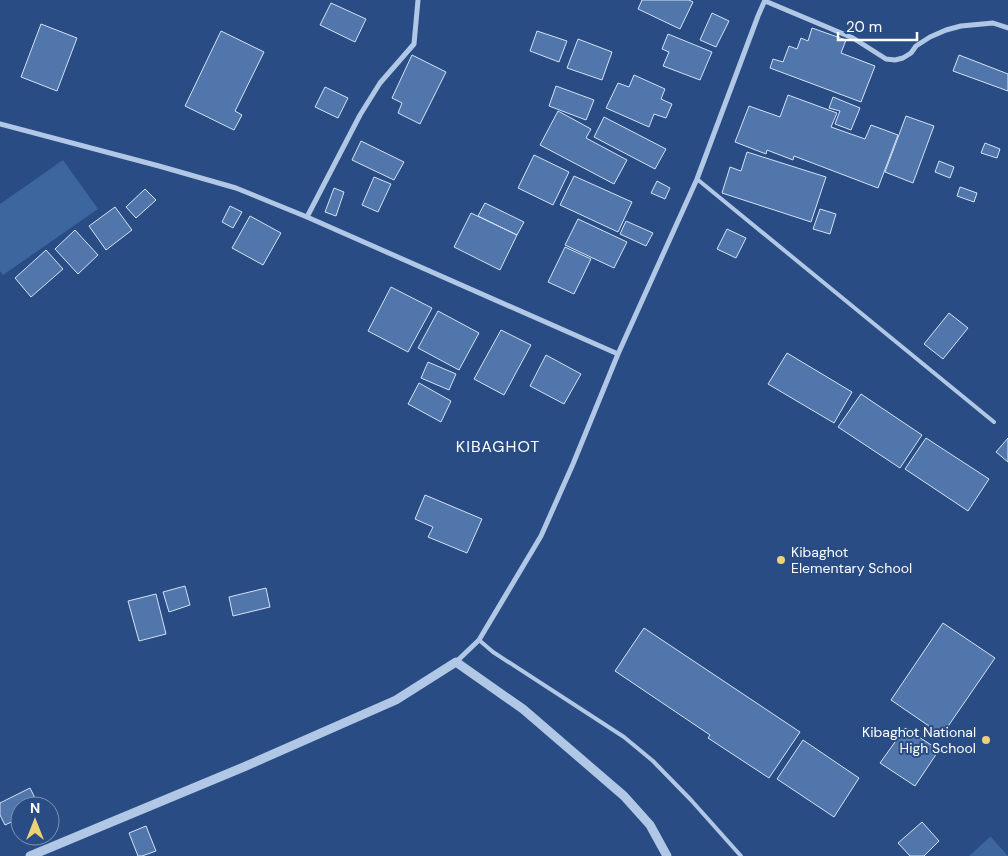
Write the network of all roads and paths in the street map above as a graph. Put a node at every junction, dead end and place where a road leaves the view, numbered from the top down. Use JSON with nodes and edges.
{"nodes":[{"id":1,"x":418,"y":0,"type":"edge"},
{"id":2,"x":765,"y":1,"type":"edge"},
{"id":3,"x":1008,"y":28,"type":"edge"},
{"id":4,"x":0,"y":124,"type":"edge"},
{"id":5,"x":696,"y":179,"type":"junction"},
{"id":6,"x":307,"y":217,"type":"junction"},
{"id":7,"x":618,"y":354,"type":"junction"},
{"id":8,"x":994,"y":422,"type":"dead end"},
{"id":9,"x":479,"y":640,"type":"junction"},
{"id":10,"x":456,"y":662,"type":"junction"},
{"id":11,"x":30,"y":856,"type":"edge"},
{"id":12,"x":667,"y":856,"type":"edge"},
{"id":13,"x":741,"y":856,"type":"edge"}],
"edges":[{"from":1,"to":6,"type":"street"},
{"from":2,"to":3,"type":"street"},
{"from":2,"to":5,"type":"street"},
{"from":4,"to":6,"type":"street"},
{"from":5,"to":7,"type":"street"},
{"from":5,"to":8,"type":"lane"},
{"from":6,"to":7,"type":"street"},
{"from":7,"to":9,"type":"street"},
{"from":9,"to":10,"type":"street"},
{"from":9,"to":13,"type":"lane"},
{"from":10,"to":11,"type":"street"},
{"from":10,"to":12,"type":"street"}]}
